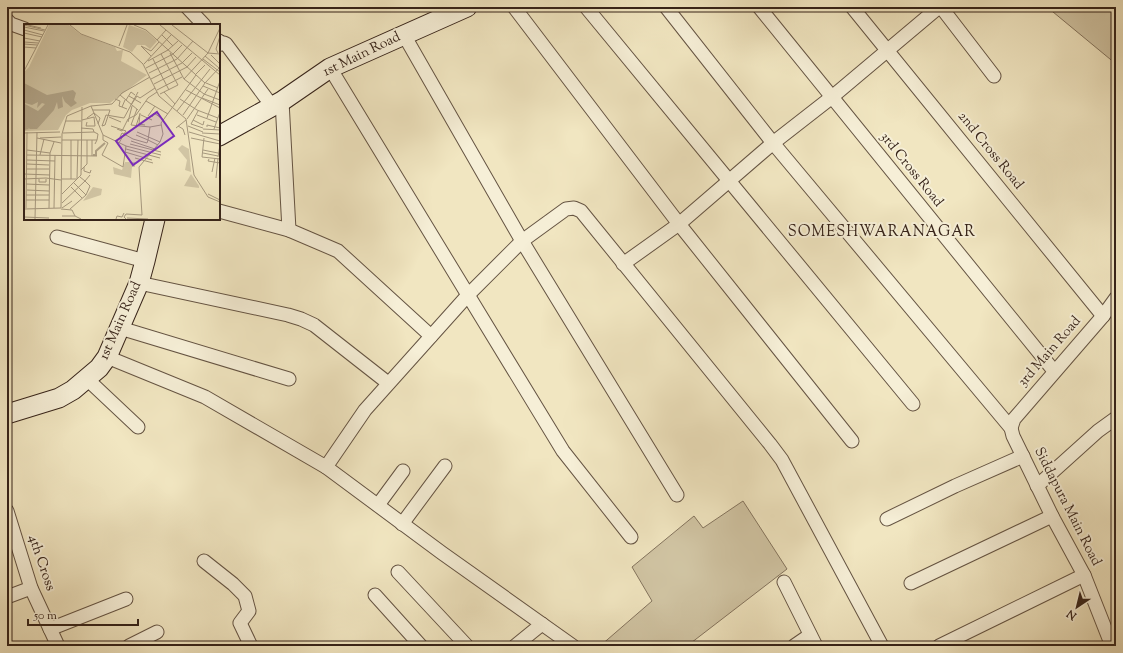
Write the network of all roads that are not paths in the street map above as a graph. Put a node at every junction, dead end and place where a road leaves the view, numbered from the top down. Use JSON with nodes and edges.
{"nodes":[{"id":1,"x":187,"y":7,"type":"edge"},
{"id":2,"x":467,"y":7,"type":"edge"},
{"id":3,"x":514,"y":7,"type":"edge"},
{"id":4,"x":586,"y":7,"type":"edge"},
{"id":5,"x":666,"y":7,"type":"edge"},
{"id":6,"x":759,"y":7,"type":"edge"},
{"id":7,"x":852,"y":7,"type":"edge"},
{"id":8,"x":940,"y":7,"type":"edge"},
{"id":9,"x":7,"y":20,"type":"edge"},
{"id":10,"x":203,"y":24,"type":"edge"},
{"id":11,"x":24,"y":29,"type":"edge"},
{"id":12,"x":404,"y":35,"type":"junction"},
{"id":13,"x":220,"y":44,"type":"edge"},
{"id":14,"x":888,"y":50,"type":"junction"},
{"id":15,"x":330,"y":68,"type":"junction"},
{"id":16,"x":994,"y":76,"type":"dead end"},
{"id":17,"x":832,"y":98,"type":"junction"},
{"id":18,"x":277,"y":103,"type":"junction"},
{"id":19,"x":220,"y":135,"type":"edge"},
{"id":20,"x":774,"y":143,"type":"junction"},
{"id":21,"x":728,"y":181,"type":"junction"},
{"id":22,"x":220,"y":211,"type":"edge"},
{"id":23,"x":155,"y":220,"type":"edge"},
{"id":24,"x":679,"y":224,"type":"junction"},
{"id":25,"x":289,"y":230,"type":"junction"},
{"id":26,"x":57,"y":237,"type":"dead end"},
{"id":27,"x":522,"y":241,"type":"junction"},
{"id":28,"x":145,"y":261,"type":"junction"},
{"id":29,"x":624,"y":264,"type":"junction"},
{"id":30,"x":139,"y":283,"type":"junction"},
{"id":31,"x":468,"y":295,"type":"junction"},
{"id":32,"x":1116,"y":298,"type":"edge"},
{"id":33,"x":1103,"y":316,"type":"junction"},
{"id":34,"x":120,"y":328,"type":"junction"},
{"id":35,"x":431,"y":336,"type":"junction"},
{"id":36,"x":108,"y":357,"type":"junction"},
{"id":37,"x":1054,"y":371,"type":"junction"},
{"id":38,"x":87,"y":379,"type":"junction"},
{"id":39,"x":289,"y":379,"type":"dead end"},
{"id":40,"x":388,"y":383,"type":"junction"},
{"id":41,"x":913,"y":404,"type":"dead end"},
{"id":42,"x":7,"y":414,"type":"edge"},
{"id":43,"x":1116,"y":418,"type":"edge"},
{"id":44,"x":138,"y":427,"type":"dead end"},
{"id":45,"x":1011,"y":428,"type":"junction"},
{"id":46,"x":852,"y":441,"type":"dead end"},
{"id":47,"x":1023,"y":456,"type":"junction"},
{"id":48,"x":445,"y":466,"type":"dead end"},
{"id":49,"x":326,"y":467,"type":"junction"},
{"id":50,"x":403,"y":471,"type":"dead end"},
{"id":51,"x":1037,"y":486,"type":"junction"},
{"id":52,"x":677,"y":495,"type":"dead end"},
{"id":53,"x":378,"y":505,"type":"junction"},
{"id":54,"x":7,"y":511,"type":"edge"},
{"id":55,"x":1052,"y":516,"type":"junction"},
{"id":56,"x":887,"y":519,"type":"dead end"},
{"id":57,"x":402,"y":524,"type":"junction"},
{"id":58,"x":631,"y":537,"type":"dead end"},
{"id":59,"x":204,"y":561,"type":"dead end"},
{"id":60,"x":398,"y":572,"type":"dead end"},
{"id":61,"x":1084,"y":575,"type":"junction"},
{"id":62,"x":784,"y":582,"type":"dead end"},
{"id":63,"x":911,"y":584,"type":"dead end"},
{"id":64,"x":31,"y":588,"type":"junction"},
{"id":65,"x":375,"y":595,"type":"dead end"},
{"id":66,"x":7,"y":597,"type":"edge"},
{"id":67,"x":126,"y":599,"type":"dead end"},
{"id":68,"x":542,"y":624,"type":"junction"},
{"id":69,"x":50,"y":629,"type":"junction"},
{"id":70,"x":157,"y":632,"type":"dead end"},
{"id":71,"x":813,"y":641,"type":"edge"},
{"id":72,"x":415,"y":644,"type":"edge"},
{"id":73,"x":58,"y":646,"type":"edge"},
{"id":74,"x":130,"y":646,"type":"edge"},
{"id":75,"x":251,"y":646,"type":"edge"},
{"id":76,"x":467,"y":646,"type":"edge"},
{"id":77,"x":515,"y":646,"type":"edge"},
{"id":78,"x":573,"y":646,"type":"edge"},
{"id":79,"x":794,"y":646,"type":"edge"},
{"id":80,"x":882,"y":646,"type":"edge"},
{"id":81,"x":939,"y":646,"type":"edge"},
{"id":82,"x":1112,"y":646,"type":"edge"}],
"edges":[{"from":1,"to":10,"type":"street"},
{"from":2,"to":12,"type":"street","name":"1st Main Road"},
{"from":3,"to":24,"type":"street"},
{"from":4,"to":21,"type":"street"},
{"from":5,"to":20,"type":"street","name":"Siddapura Main Road"},
{"from":6,"to":17,"type":"street","name":"3rd Cross Road"},
{"from":7,"to":14,"type":"street","name":"2nd Cross Road"},
{"from":8,"to":14,"type":"street"},
{"from":8,"to":16,"type":"street"},
{"from":9,"to":11,"type":"street"},
{"from":12,"to":15,"type":"street","name":"1st Main Road"},
{"from":12,"to":27,"type":"street"},
{"from":13,"to":18,"type":"street"},
{"from":14,"to":17,"type":"street"},
{"from":14,"to":33,"type":"street","name":"2nd Cross Road"},
{"from":15,"to":18,"type":"street","name":"1st Main Road"},
{"from":15,"to":31,"type":"street"},
{"from":17,"to":20,"type":"street"},
{"from":17,"to":37,"type":"street","name":"3rd Cross Road"},
{"from":18,"to":19,"type":"street","name":"1st Main Road"},
{"from":18,"to":25,"type":"street"},
{"from":20,"to":21,"type":"street"},
{"from":20,"to":45,"type":"street","name":"Siddapura Main Road"},
{"from":21,"to":24,"type":"street"},
{"from":21,"to":41,"type":"street"},
{"from":22,"to":25,"type":"street"},
{"from":23,"to":28,"type":"street","name":"1st Main Road"},
{"from":24,"to":29,"type":"street"},
{"from":24,"to":46,"type":"street"},
{"from":25,"to":35,"type":"street"},
{"from":26,"to":28,"type":"street"},
{"from":27,"to":29,"type":"street"},
{"from":27,"to":31,"type":"street"},
{"from":27,"to":52,"type":"street"},
{"from":28,"to":30,"type":"street","name":"1st Main Road"},
{"from":29,"to":80,"type":"street"},
{"from":30,"to":34,"type":"street","name":"1st Main Road"},
{"from":30,"to":40,"type":"street"},
{"from":31,"to":35,"type":"street"},
{"from":31,"to":58,"type":"street"},
{"from":32,"to":33,"type":"street","name":"3rd Main Road"},
{"from":33,"to":37,"type":"street","name":"3rd Main Road"},
{"from":34,"to":36,"type":"street","name":"1st Main Road"},
{"from":34,"to":39,"type":"street"},
{"from":35,"to":40,"type":"street"},
{"from":36,"to":38,"type":"street","name":"1st Main Road"},
{"from":36,"to":49,"type":"street"},
{"from":37,"to":45,"type":"street","name":"3rd Main Road"},
{"from":38,"to":42,"type":"street","name":"1st Main Road"},
{"from":38,"to":44,"type":"street"},
{"from":40,"to":49,"type":"street"},
{"from":43,"to":51,"type":"street"},
{"from":45,"to":47,"type":"street","name":"Siddapura Main Road"},
{"from":47,"to":51,"type":"street","name":"Siddapura Main Road"},
{"from":47,"to":56,"type":"street"},
{"from":48,"to":57,"type":"street"},
{"from":49,"to":53,"type":"street"},
{"from":50,"to":53,"type":"street"},
{"from":51,"to":55,"type":"street","name":"Siddapura Main Road"},
{"from":53,"to":57,"type":"street"},
{"from":54,"to":64,"type":"street","name":"4th Cross"},
{"from":55,"to":61,"type":"street","name":"Siddapura Main Road"},
{"from":55,"to":63,"type":"street"},
{"from":57,"to":68,"type":"street"},
{"from":59,"to":75,"type":"street"},
{"from":60,"to":76,"type":"street"},
{"from":61,"to":81,"type":"street"},
{"from":61,"to":82,"type":"street","name":"Siddapura Main Road"},
{"from":62,"to":71,"type":"street"},
{"from":64,"to":66,"type":"street"},
{"from":64,"to":69,"type":"street","name":"4th Cross"},
{"from":65,"to":72,"type":"street"},
{"from":67,"to":69,"type":"street"},
{"from":68,"to":77,"type":"street"},
{"from":68,"to":78,"type":"street"},
{"from":69,"to":73,"type":"street","name":"4th Cross"},
{"from":70,"to":74,"type":"street"},
{"from":71,"to":79,"type":"street"}]}
